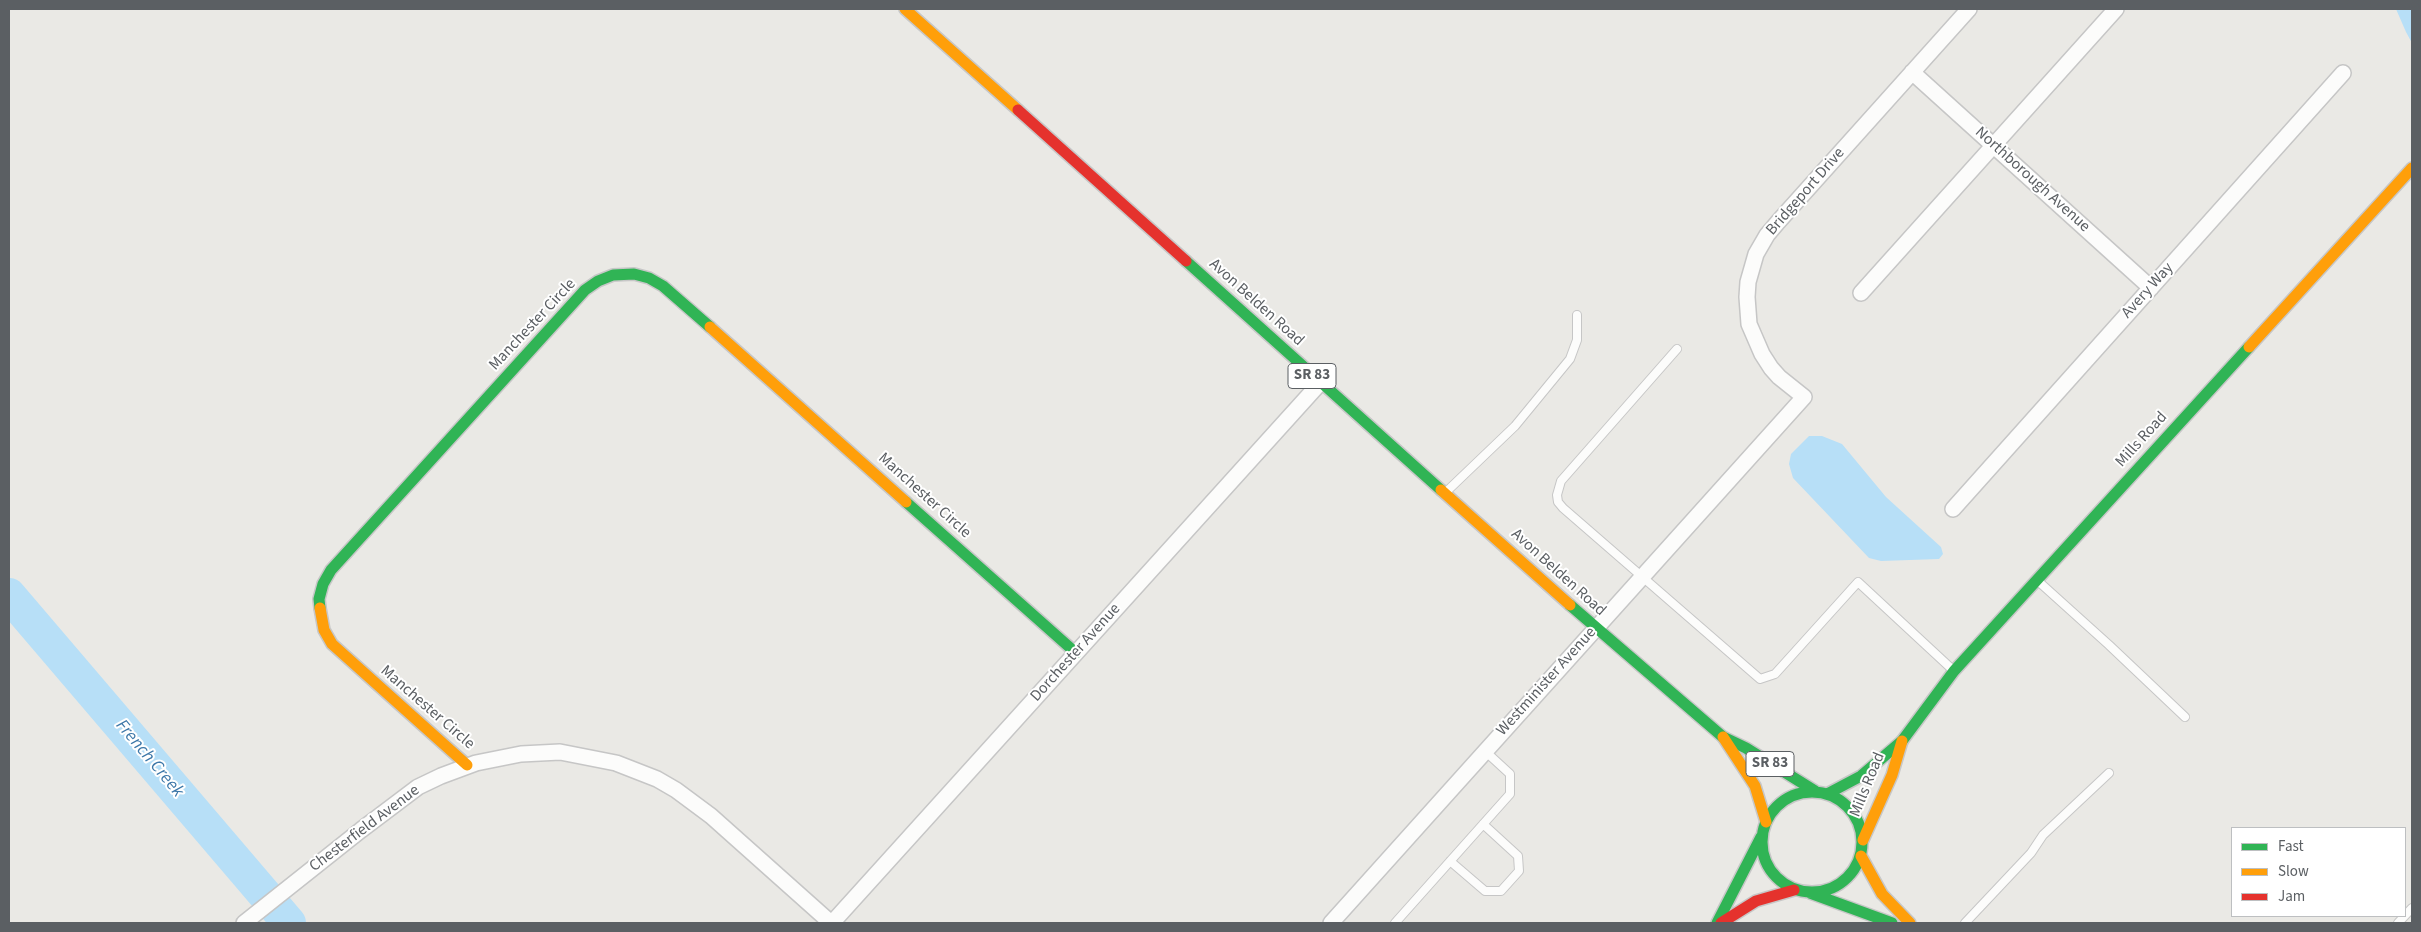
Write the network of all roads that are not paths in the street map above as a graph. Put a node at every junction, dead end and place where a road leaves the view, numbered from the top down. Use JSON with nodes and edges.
{"nodes":[{"id":1,"x":905,"y":9,"type":"edge"},
{"id":2,"x":1969,"y":9,"type":"edge"},
{"id":3,"x":2116,"y":9,"type":"edge"},
{"id":4,"x":1912,"y":72,"type":"junction"},
{"id":5,"x":2343,"y":73,"type":"dead end"},
{"id":6,"x":1994,"y":145,"type":"junction"},
{"id":7,"x":2412,"y":168,"type":"edge"},
{"id":8,"x":2151,"y":288,"type":"junction"},
{"id":9,"x":1861,"y":293,"type":"dead end"},
{"id":10,"x":1577,"y":314,"type":"dead end"},
{"id":11,"x":1677,"y":349,"type":"dead end"},
{"id":12,"x":1320,"y":383,"type":"junction"},
{"id":13,"x":1804,"y":396,"type":"joint"},
{"id":14,"x":1445,"y":494,"type":"junction"},
{"id":15,"x":1953,"y":509,"type":"dead end"},
{"id":16,"x":1641,"y":577,"type":"junction"},
{"id":17,"x":2037,"y":580,"type":"junction"},
{"id":18,"x":1596,"y":629,"type":"junction"},
{"id":19,"x":1076,"y":653,"type":"junction"},
{"id":20,"x":1954,"y":671,"type":"junction"},
{"id":21,"x":2185,"y":718,"type":"dead end"},
{"id":22,"x":1723,"y":737,"type":"junction"},
{"id":23,"x":1902,"y":741,"type":"junction"},
{"id":24,"x":1486,"y":751,"type":"junction"},
{"id":25,"x":467,"y":765,"type":"junction"},
{"id":26,"x":2109,"y":773,"type":"dead end"},
{"id":27,"x":1815,"y":791,"type":"junction"},
{"id":28,"x":1827,"y":794,"type":"junction"},
{"id":29,"x":1766,"y":822,"type":"junction"},
{"id":30,"x":1483,"y":824,"type":"junction"},
{"id":31,"x":1761,"y":838,"type":"junction"},
{"id":32,"x":1863,"y":840,"type":"junction"},
{"id":33,"x":1861,"y":856,"type":"junction"},
{"id":34,"x":1450,"y":861,"type":"junction"},
{"id":35,"x":1794,"y":890,"type":"junction"},
{"id":36,"x":1810,"y":893,"type":"junction"},
{"id":37,"x":248,"y":920,"type":"edge"},
{"id":38,"x":832,"y":923,"type":"edge"},
{"id":39,"x":1331,"y":923,"type":"edge"},
{"id":40,"x":1395,"y":923,"type":"edge"},
{"id":41,"x":1717,"y":923,"type":"edge"},
{"id":42,"x":1721,"y":923,"type":"edge"},
{"id":43,"x":1892,"y":923,"type":"edge"},
{"id":44,"x":1910,"y":923,"type":"edge"},
{"id":45,"x":1965,"y":923,"type":"edge"}],
"edges":[{"from":1,"to":12,"type":"street","name":"Avon Belden Road","number":"SR 83"},
{"from":2,"to":4,"type":"street","name":"Bridgeport Drive"},
{"from":3,"to":6,"type":"street"},
{"from":4,"to":6,"type":"street","name":"Northborough Avenue"},
{"from":4,"to":13,"type":"street","name":"Bridgeport Drive"},
{"from":5,"to":8,"type":"street","name":"Avery Way"},
{"from":6,"to":8,"type":"street","name":"Northborough Avenue"},
{"from":6,"to":9,"type":"street"},
{"from":7,"to":17,"type":"street","name":"Mills Road"},
{"from":8,"to":15,"type":"street","name":"Avery Way"},
{"from":10,"to":14,"type":"lane"},
{"from":11,"to":16,"type":"lane"},
{"from":12,"to":14,"type":"street","name":"Avon Belden Road","number":"SR 83"},
{"from":12,"to":19,"type":"street","name":"Dorchester Avenue"},
{"from":13,"to":16,"type":"street","name":"Westminister Avenue"},
{"from":14,"to":18,"type":"street","name":"Avon Belden Road","number":"SR 83"},
{"from":16,"to":18,"type":"street","name":"Westminister Avenue"},
{"from":16,"to":20,"type":"lane"},
{"from":17,"to":20,"type":"street","name":"Mills Road"},
{"from":17,"to":21,"type":"lane"},
{"from":18,"to":22,"type":"street","name":"Avon Belden Road","number":"SR 83"},
{"from":18,"to":24,"type":"street","name":"Westminister Avenue"},
{"from":19,"to":25,"type":"street","name":"Manchester Circle"},
{"from":19,"to":38,"type":"street","name":"Dorchester Avenue"},
{"from":20,"to":23,"type":"street","name":"Mills Road"},
{"from":22,"to":27,"type":"street","name":"Avon Belden Road","number":"SR 83"},
{"from":22,"to":29,"type":"street","name":"Avon Belden Road","number":"SR 83"},
{"from":23,"to":28,"type":"street","name":"Mills Road"},
{"from":23,"to":32,"type":"street","name":"Mills Road"},
{"from":24,"to":30,"type":"lane"},
{"from":24,"to":39,"type":"street","name":"Westminister Avenue"},
{"from":25,"to":37,"type":"street","name":"Chesterfield Avenue"},
{"from":25,"to":38,"type":"street","name":"Chesterfield Avenue"},
{"from":26,"to":45,"type":"lane"},
{"from":27,"to":28,"type":"street"},
{"from":27,"to":29,"type":"street"},
{"from":28,"to":32,"type":"street"},
{"from":29,"to":31,"type":"street"},
{"from":30,"to":34,"type":"lane"},
{"from":30,"to":34,"type":"lane"},
{"from":31,"to":35,"type":"street"},
{"from":31,"to":41,"type":"street"},
{"from":32,"to":33,"type":"street"},
{"from":33,"to":36,"type":"street"},
{"from":33,"to":44,"type":"street"},
{"from":34,"to":40,"type":"lane"},
{"from":35,"to":36,"type":"street"},
{"from":35,"to":42,"type":"street"},
{"from":36,"to":43,"type":"street"}]}
